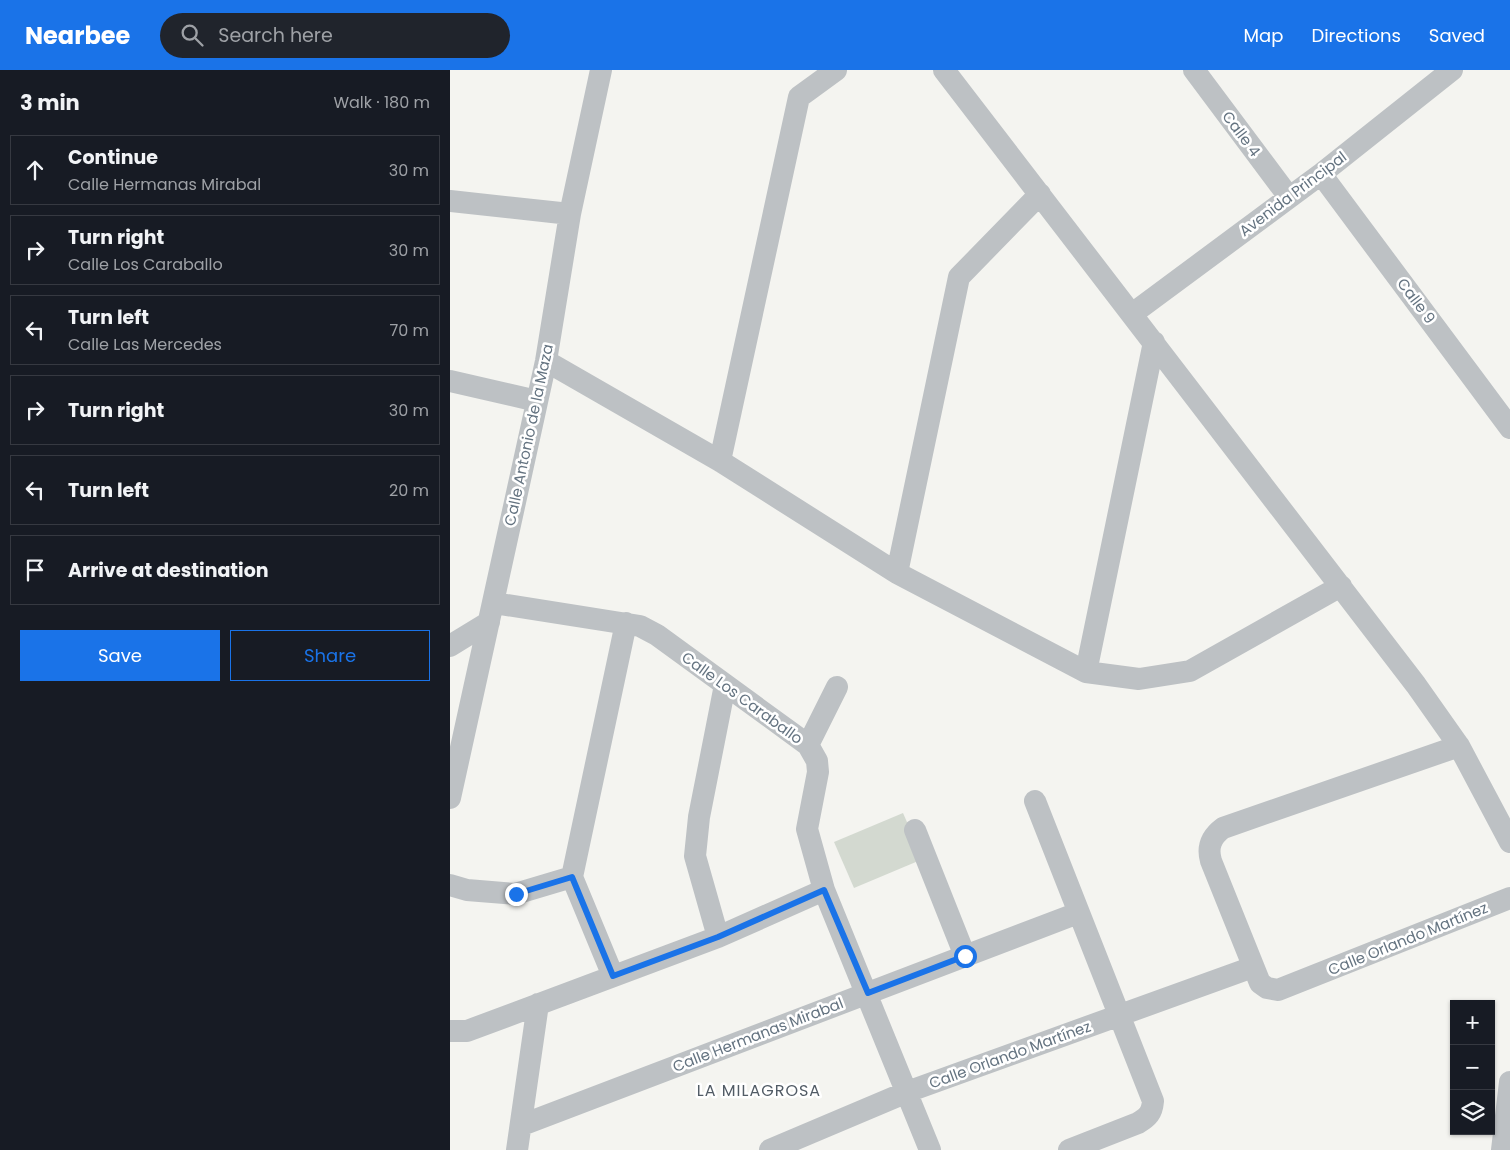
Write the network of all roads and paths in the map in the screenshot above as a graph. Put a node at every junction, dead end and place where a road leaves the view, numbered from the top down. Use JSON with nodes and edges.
{"nodes":[{"id":1,"x":601,"y":70,"type":"edge"},
{"id":2,"x":836,"y":70,"type":"edge"},
{"id":3,"x":944,"y":70,"type":"edge"},
{"id":4,"x":1194,"y":70,"type":"edge"},
{"id":5,"x":1452,"y":70,"type":"edge"},
{"id":6,"x":1423,"y":78,"type":"edge"},
{"id":7,"x":1321,"y":174,"type":"junction"},
{"id":8,"x":1040,"y":194,"type":"junction"},
{"id":9,"x":1289,"y":197,"type":"junction"},
{"id":10,"x":450,"y":201,"type":"edge"},
{"id":11,"x":570,"y":214,"type":"junction"},
{"id":12,"x":1132,"y":314,"type":"junction"},
{"id":13,"x":1154,"y":342,"type":"junction"},
{"id":14,"x":546,"y":361,"type":"junction"},
{"id":15,"x":450,"y":381,"type":"edge"},
{"id":16,"x":537,"y":401,"type":"junction"},
{"id":17,"x":1510,"y":428,"type":"edge"},
{"id":18,"x":720,"y":461,"type":"junction"},
{"id":19,"x":896,"y":573,"type":"junction"},
{"id":20,"x":1341,"y":586,"type":"junction"},
{"id":21,"x":492,"y":613,"type":"junction"},
{"id":22,"x":626,"y":623,"type":"junction"},
{"id":23,"x":450,"y":646,"type":"edge"},
{"id":24,"x":1086,"y":672,"type":"junction"},
{"id":25,"x":725,"y":685,"type":"junction"},
{"id":26,"x":837,"y":688,"type":"dead end"},
{"id":27,"x":808,"y":745,"type":"junction"},
{"id":28,"x":1459,"y":746,"type":"junction"},
{"id":29,"x":450,"y":798,"type":"edge"},
{"id":30,"x":1035,"y":801,"type":"dead end"},
{"id":31,"x":915,"y":830,"type":"dead end"},
{"id":32,"x":1509,"y":836,"type":"edge"},
{"id":33,"x":572,"y":877,"type":"junction"},
{"id":34,"x":450,"y":885,"type":"edge"},
{"id":35,"x":824,"y":890,"type":"junction"},
{"id":36,"x":1510,"y":898,"type":"edge"},
{"id":37,"x":1078,"y":913,"type":"junction"},
{"id":38,"x":718,"y":937,"type":"junction"},
{"id":39,"x":965,"y":956,"type":"junction"},
{"id":40,"x":1253,"y":967,"type":"junction"},
{"id":41,"x":613,"y":976,"type":"junction"},
{"id":42,"x":868,"y":993,"type":"junction"},
{"id":43,"x":538,"y":1004,"type":"junction"},
{"id":44,"x":1118,"y":1016,"type":"junction"},
{"id":45,"x":450,"y":1031,"type":"edge"},
{"id":46,"x":1510,"y":1082,"type":"edge"},
{"id":47,"x":907,"y":1092,"type":"junction"},
{"id":48,"x":522,"y":1125,"type":"junction"},
{"id":49,"x":808,"y":1143,"type":"edge"},
{"id":50,"x":517,"y":1150,"type":"edge"},
{"id":51,"x":770,"y":1150,"type":"edge"},
{"id":52,"x":930,"y":1150,"type":"edge"},
{"id":53,"x":1069,"y":1150,"type":"edge"},
{"id":54,"x":1502,"y":1150,"type":"edge"}],
"edges":[{"from":1,"to":11,"type":"street","name":"Calle Antonio de la Maza"},
{"from":2,"to":18,"type":"street"},
{"from":3,"to":8,"type":"street"},
{"from":4,"to":9,"type":"street","name":"Calle 4"},
{"from":5,"to":6,"type":"street","name":"Avenida Principal"},
{"from":6,"to":7,"type":"street","name":"Avenida Principal"},
{"from":7,"to":9,"type":"street","name":"Avenida Principal"},
{"from":7,"to":17,"type":"street","name":"Calle 9"},
{"from":8,"to":12,"type":"street"},
{"from":8,"to":19,"type":"street"},
{"from":9,"to":12,"type":"street","name":"Avenida Principal"},
{"from":10,"to":11,"type":"street"},
{"from":11,"to":14,"type":"street","name":"Calle Antonio de la Maza"},
{"from":12,"to":13,"type":"street"},
{"from":13,"to":20,"type":"street"},
{"from":13,"to":24,"type":"street"},
{"from":14,"to":16,"type":"street","name":"Calle Antonio de la Maza"},
{"from":14,"to":18,"type":"street"},
{"from":15,"to":16,"type":"street"},
{"from":16,"to":21,"type":"street","name":"Calle Antonio de la Maza"},
{"from":18,"to":19,"type":"street"},
{"from":19,"to":24,"type":"street"},
{"from":20,"to":24,"type":"street"},
{"from":20,"to":28,"type":"street"},
{"from":21,"to":22,"type":"street","name":"Calle Los Caraballo"},
{"from":21,"to":23,"type":"street"},
{"from":21,"to":29,"type":"street","name":"Calle Antonio de la Maza"},
{"from":22,"to":25,"type":"street","name":"Calle Los Caraballo"},
{"from":22,"to":33,"type":"street"},
{"from":25,"to":27,"type":"street","name":"Calle Los Caraballo"},
{"from":25,"to":38,"type":"street"},
{"from":26,"to":27,"type":"street"},
{"from":27,"to":35,"type":"street","name":"Calle Los Caraballo"},
{"from":28,"to":32,"type":"street"},
{"from":28,"to":40,"type":"street"},
{"from":30,"to":37,"type":"street"},
{"from":31,"to":39,"type":"street"},
{"from":33,"to":34,"type":"street"},
{"from":33,"to":41,"type":"street"},
{"from":35,"to":38,"type":"street"},
{"from":35,"to":42,"type":"street","name":"Calle Los Caraballo"},
{"from":36,"to":40,"type":"street","name":"Calle Orlando Martínez"},
{"from":37,"to":39,"type":"street","name":"Calle Hermanas Mirabal"},
{"from":37,"to":44,"type":"street"},
{"from":38,"to":41,"type":"street"},
{"from":39,"to":42,"type":"street","name":"Calle Hermanas Mirabal"},
{"from":40,"to":44,"type":"street","name":"Calle Orlando Martínez"},
{"from":41,"to":43,"type":"street"},
{"from":42,"to":47,"type":"street","name":"Calle Los Caraballo"},
{"from":42,"to":48,"type":"street","name":"Calle Hermanas Mirabal"},
{"from":43,"to":45,"type":"street"},
{"from":43,"to":48,"type":"street"},
{"from":44,"to":47,"type":"street","name":"Calle Orlando Martínez"},
{"from":44,"to":53,"type":"street"},
{"from":46,"to":54,"type":"street"},
{"from":47,"to":49,"type":"street","name":"Calle Orlando Martínez"},
{"from":47,"to":52,"type":"street","name":"Calle Los Caraballo"},
{"from":48,"to":50,"type":"street"},
{"from":49,"to":51,"type":"street","name":"Calle Orlando Martínez"}]}
